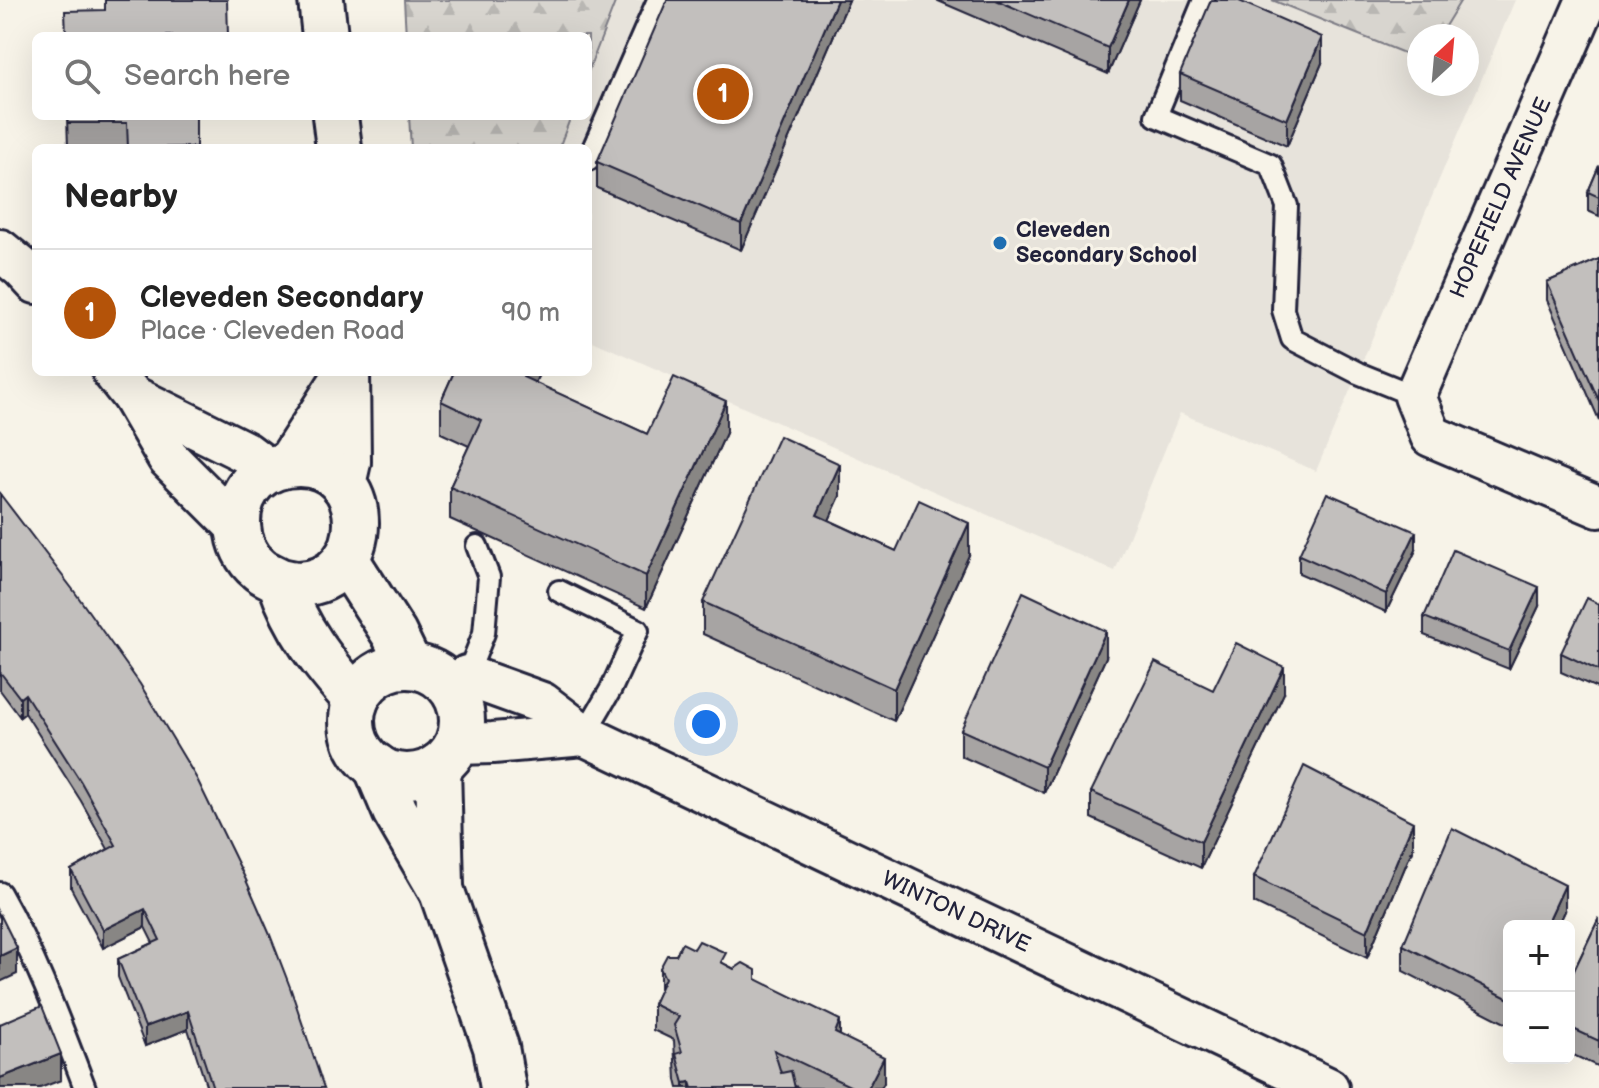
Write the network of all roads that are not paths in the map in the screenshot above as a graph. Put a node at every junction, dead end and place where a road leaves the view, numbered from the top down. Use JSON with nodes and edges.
{"nodes":[{"id":1,"x":321,"y":0,"type":"edge"},
{"id":2,"x":658,"y":0,"type":"edge"},
{"id":3,"x":1204,"y":0,"type":"edge"},
{"id":4,"x":1587,"y":0,"type":"edge"},
{"id":5,"x":325,"y":32,"type":"edge"},
{"id":6,"x":336,"y":120,"type":"edge"},
{"id":7,"x":338,"y":144,"type":"edge"},
{"id":8,"x":592,"y":151,"type":"edge"},
{"id":9,"x":0,"y":250,"type":"edge"},
{"id":10,"x":32,"y":279,"type":"edge"},
{"id":11,"x":345,"y":376,"type":"edge"},
{"id":12,"x":347,"y":376,"type":"edge"},
{"id":13,"x":122,"y":384,"type":"edge"},
{"id":14,"x":1415,"y":396,"type":"junction"},
{"id":15,"x":279,"y":467,"type":"junction"},
{"id":16,"x":343,"y":484,"type":"junction"},
{"id":17,"x":1599,"y":507,"type":"edge"},
{"id":18,"x":237,"y":527,"type":"junction"},
{"id":19,"x":477,"y":546,"type":"dead end"},
{"id":20,"x":346,"y":559,"type":"junction"},
{"id":21,"x":280,"y":581,"type":"junction"},
{"id":22,"x":559,"y":591,"type":"dead end"},
{"id":23,"x":409,"y":665,"type":"junction"},
{"id":24,"x":459,"y":681,"type":"junction"},
{"id":25,"x":356,"y":700,"type":"junction"},
{"id":26,"x":584,"y":735,"type":"junction"},
{"id":27,"x":448,"y":755,"type":"junction"},
{"id":28,"x":376,"y":766,"type":"junction"},
{"id":29,"x":442,"y":892,"type":"junction"},
{"id":30,"x":0,"y":893,"type":"edge"},
{"id":31,"x":85,"y":1088,"type":"edge"},
{"id":32,"x":503,"y":1088,"type":"edge"},
{"id":33,"x":1328,"y":1088,"type":"edge"}],
"edges":[{"from":1,"to":5,"type":"street"},
{"from":2,"to":8,"type":"lane"},
{"from":3,"to":14,"type":"lane"},
{"from":4,"to":14,"type":"street","name":"HOPEFIELD AVENUE"},
{"from":6,"to":7,"type":"street"},
{"from":9,"to":10,"type":"street"},
{"from":11,"to":15,"type":"street"},
{"from":12,"to":16,"type":"street"},
{"from":13,"to":15,"type":"street"},
{"from":13,"to":18,"type":"street"},
{"from":14,"to":17,"type":"street"},
{"from":15,"to":16,"type":"street"},
{"from":15,"to":18,"type":"street"},
{"from":16,"to":20,"type":"street"},
{"from":18,"to":21,"type":"street"},
{"from":19,"to":24,"type":"lane"},
{"from":20,"to":21,"type":"street"},
{"from":20,"to":23,"type":"street"},
{"from":21,"to":25,"type":"street"},
{"from":22,"to":26,"type":"lane"},
{"from":23,"to":24,"type":"street"},
{"from":23,"to":25,"type":"street"},
{"from":24,"to":26,"type":"street","name":"WINTON DRIVE"},
{"from":24,"to":27,"type":"street"},
{"from":25,"to":28,"type":"street"},
{"from":26,"to":27,"type":"street"},
{"from":26,"to":33,"type":"street","name":"WINTON DRIVE"},
{"from":27,"to":28,"type":"street"},
{"from":27,"to":29,"type":"street"},
{"from":28,"to":29,"type":"street"},
{"from":29,"to":32,"type":"street"},
{"from":30,"to":31,"type":"lane"}]}
